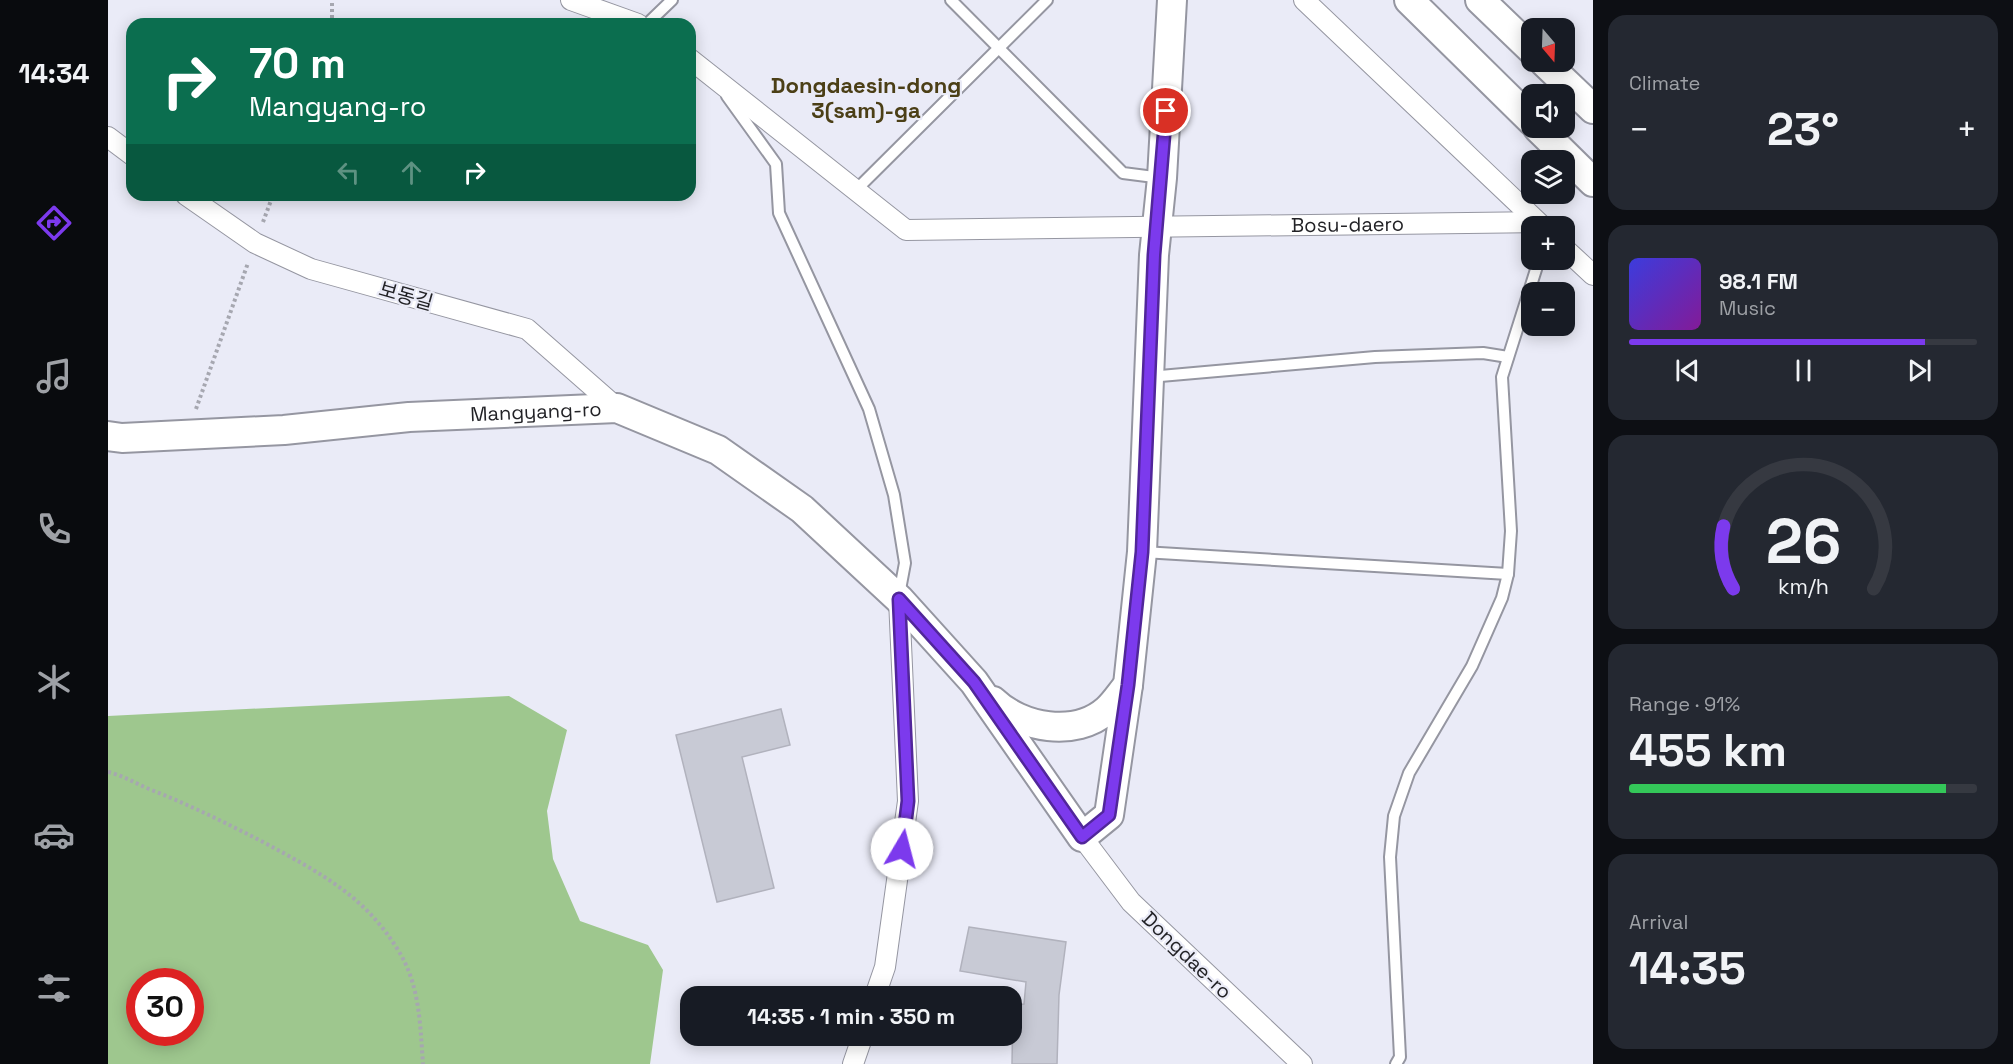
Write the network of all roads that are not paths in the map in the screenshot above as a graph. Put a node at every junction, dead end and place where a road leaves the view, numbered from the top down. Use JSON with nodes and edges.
{"nodes":[{"id":1,"x":571,"y":0,"type":"edge"},
{"id":2,"x":672,"y":0,"type":"edge"},
{"id":3,"x":951,"y":0,"type":"edge"},
{"id":4,"x":1047,"y":0,"type":"edge"},
{"id":5,"x":1172,"y":0,"type":"edge"},
{"id":6,"x":1304,"y":0,"type":"edge"},
{"id":7,"x":1409,"y":0,"type":"edge"},
{"id":8,"x":1480,"y":0,"type":"edge"},
{"id":9,"x":1503,"y":0,"type":"edge"},
{"id":10,"x":621,"y":18,"type":"edge"},
{"id":11,"x":653,"y":18,"type":"edge"},
{"id":12,"x":1508,"y":27,"type":"junction"},
{"id":13,"x":1521,"y":39,"type":"edge"},
{"id":14,"x":998,"y":47,"type":"junction"},
{"id":15,"x":696,"y":63,"type":"edge"},
{"id":16,"x":1554,"y":72,"type":"edge"},
{"id":17,"x":711,"y":74,"type":"junction"},
{"id":18,"x":1593,"y":109,"type":"edge"},
{"id":19,"x":1521,"y":111,"type":"edge"},
{"id":20,"x":108,"y":136,"type":"edge"},
{"id":21,"x":1548,"y":138,"type":"edge"},
{"id":22,"x":126,"y":150,"type":"edge"},
{"id":23,"x":1162,"y":178,"type":"junction"},
{"id":24,"x":1593,"y":182,"type":"edge"},
{"id":25,"x":856,"y":190,"type":"junction"},
{"id":26,"x":195,"y":201,"type":"edge"},
{"id":27,"x":1531,"y":216,"type":"edge"},
{"id":28,"x":1521,"y":224,"type":"edge"},
{"id":29,"x":1157,"y":228,"type":"junction"},
{"id":30,"x":1575,"y":258,"type":"edge"},
{"id":31,"x":1536,"y":270,"type":"edge"},
{"id":32,"x":1593,"y":275,"type":"edge"},
{"id":33,"x":1508,"y":357,"type":"junction"},
{"id":34,"x":1149,"y":377,"type":"junction"},
{"id":35,"x":617,"y":408,"type":"junction"},
{"id":36,"x":108,"y":436,"type":"edge"},
{"id":37,"x":1142,"y":552,"type":"junction"},
{"id":38,"x":1508,"y":574,"type":"junction"},
{"id":39,"x":899,"y":599,"type":"junction"},
{"id":40,"x":974,"y":682,"type":"junction"},
{"id":41,"x":1128,"y":685,"type":"junction"},
{"id":42,"x":1082,"y":837,"type":"junction"},
{"id":43,"x":879,"y":986,"type":"edge"},
{"id":44,"x":859,"y":1046,"type":"edge"},
{"id":45,"x":853,"y":1064,"type":"edge"},
{"id":46,"x":1302,"y":1064,"type":"edge"},
{"id":47,"x":1396,"y":1064,"type":"edge"}],
"edges":[{"from":1,"to":10,"type":"street"},
{"from":2,"to":11,"type":"lane"},
{"from":3,"to":14,"type":"lane"},
{"from":4,"to":14,"type":"lane"},
{"from":5,"to":23,"type":"main road"},
{"from":6,"to":27,"type":"street"},
{"from":7,"to":19,"type":"main road"},
{"from":8,"to":12,"type":"main road"},
{"from":9,"to":12,"type":"main road"},
{"from":12,"to":13,"type":"main road"},
{"from":14,"to":23,"type":"lane"},
{"from":14,"to":25,"type":"lane"},
{"from":15,"to":17,"type":"street","name":"Bosu-daero"},
{"from":16,"to":18,"type":"main road"},
{"from":17,"to":25,"type":"street","name":"Bosu-daero"},
{"from":17,"to":39,"type":"lane"},
{"from":20,"to":22,"type":"street"},
{"from":21,"to":24,"type":"main road"},
{"from":23,"to":29,"type":"main road"},
{"from":25,"to":29,"type":"street","name":"Bosu-daero"},
{"from":26,"to":35,"type":"street","name":"보동길"},
{"from":28,"to":29,"type":"street","name":"Bosu-daero"},
{"from":29,"to":34,"type":"main road"},
{"from":30,"to":32,"type":"street"},
{"from":31,"to":33,"type":"lane"},
{"from":33,"to":34,"type":"lane"},
{"from":33,"to":38,"type":"lane"},
{"from":34,"to":37,"type":"main road"},
{"from":35,"to":36,"type":"main road","name":"Mangyang-ro"},
{"from":35,"to":39,"type":"main road","name":"Mangyang-ro"},
{"from":37,"to":38,"type":"lane"},
{"from":37,"to":41,"type":"main road"},
{"from":38,"to":47,"type":"lane"},
{"from":39,"to":40,"type":"main road","name":"Mangyang-ro"},
{"from":39,"to":43,"type":"street"},
{"from":40,"to":41,"type":"main road","name":"Mangyang-ro"},
{"from":40,"to":42,"type":"main road","name":"Mangyang-ro"},
{"from":41,"to":42,"type":"main road"},
{"from":42,"to":46,"type":"street","name":"Dongdae-ro"},
{"from":44,"to":45,"type":"street"}]}
